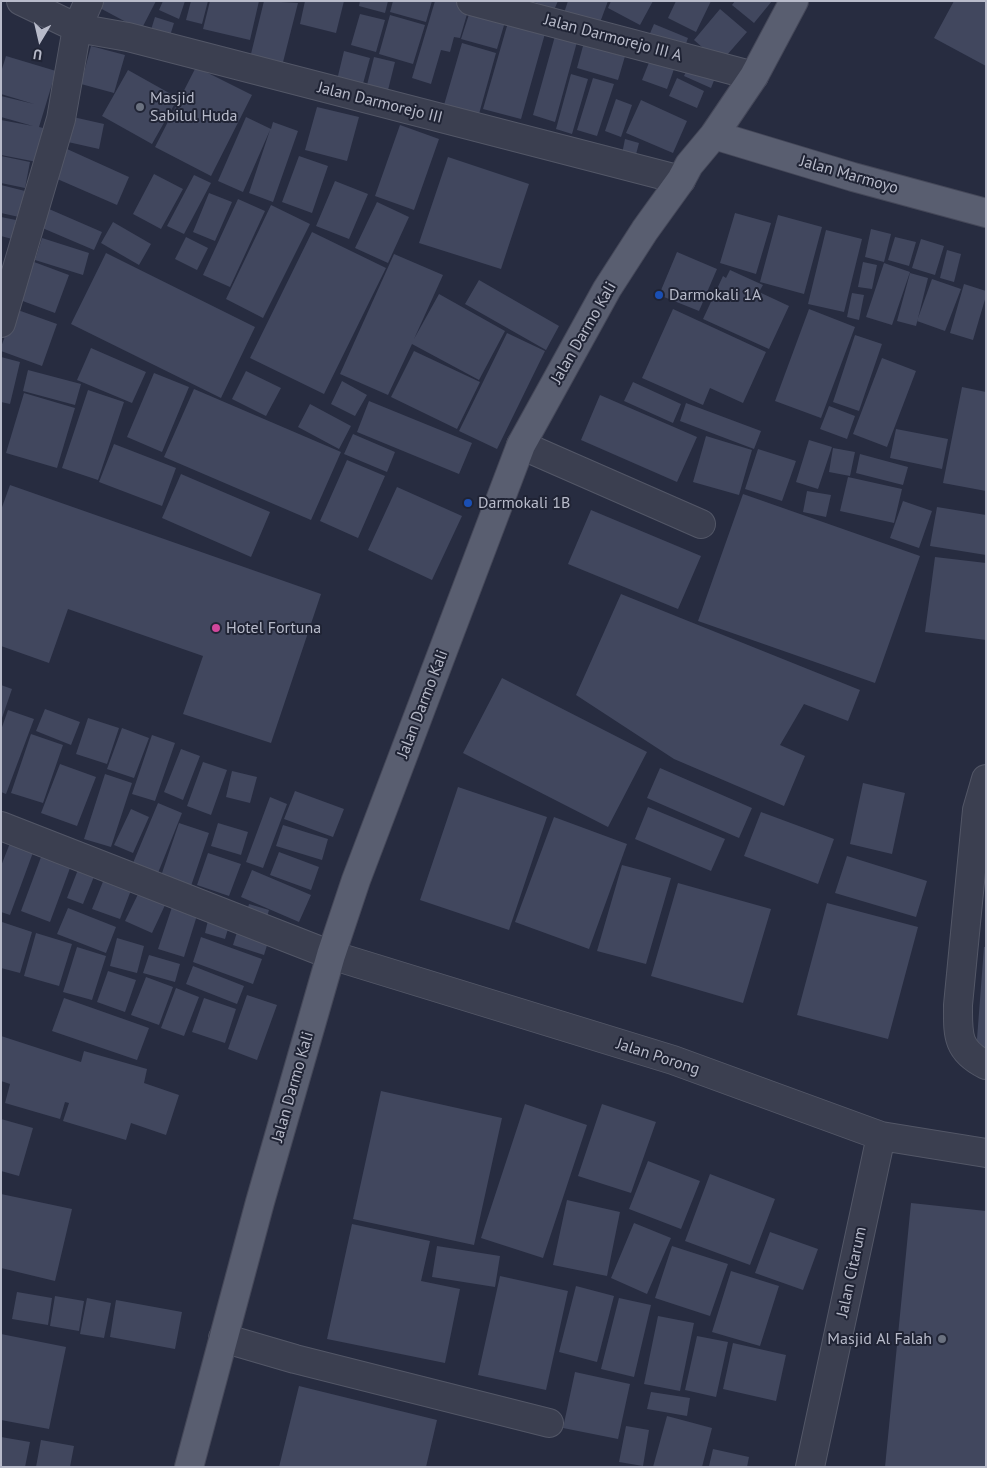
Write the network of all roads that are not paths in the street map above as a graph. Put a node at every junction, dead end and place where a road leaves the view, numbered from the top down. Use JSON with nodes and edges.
{"nodes":[{"id":1,"x":20,"y":1,"type":"edge"},
{"id":2,"x":89,"y":1,"type":"edge"},
{"id":3,"x":471,"y":1,"type":"edge"},
{"id":4,"x":794,"y":1,"type":"edge"},
{"id":5,"x":77,"y":28,"type":"junction"},
{"id":6,"x":754,"y":76,"type":"junction"},
{"id":7,"x":714,"y":135,"type":"junction"},
{"id":8,"x":682,"y":180,"type":"junction"},
{"id":9,"x":986,"y":213,"type":"edge"},
{"id":10,"x":1,"y":323,"type":"edge"},
{"id":11,"x":521,"y":445,"type":"junction"},
{"id":12,"x":700,"y":524,"type":"dead end"},
{"id":13,"x":986,"y":779,"type":"edge"},
{"id":14,"x":1,"y":826,"type":"edge"},
{"id":15,"x":331,"y":955,"type":"junction"},
{"id":16,"x":986,"y":1065,"type":"edge"},
{"id":17,"x":881,"y":1136,"type":"junction"},
{"id":18,"x":986,"y":1153,"type":"edge"},
{"id":19,"x":223,"y":1338,"type":"junction"},
{"id":20,"x":549,"y":1423,"type":"dead end"},
{"id":21,"x":189,"y":1467,"type":"edge"},
{"id":22,"x":810,"y":1467,"type":"edge"}],
"edges":[{"from":1,"to":5,"type":"street","name":"Jalan Darmorejo III"},
{"from":2,"to":5,"type":"street"},
{"from":3,"to":6,"type":"street","name":"Jalan Darmorejo III A"},
{"from":4,"to":6,"type":"main road","name":"Jalan Darmo Kali"},
{"from":5,"to":8,"type":"street","name":"Jalan Darmorejo III"},
{"from":5,"to":10,"type":"street"},
{"from":6,"to":7,"type":"main road","name":"Jalan Darmo Kali"},
{"from":7,"to":8,"type":"main road","name":"Jalan Darmo Kali"},
{"from":7,"to":9,"type":"main road","name":"Jalan Marmoyo"},
{"from":8,"to":11,"type":"main road","name":"Jalan Darmo Kali"},
{"from":11,"to":12,"type":"street"},
{"from":11,"to":15,"type":"main road","name":"Jalan Darmo Kali"},
{"from":13,"to":16,"type":"street"},
{"from":14,"to":15,"type":"street","name":"Jalan Porong"},
{"from":15,"to":17,"type":"street","name":"Jalan Porong"},
{"from":15,"to":19,"type":"main road","name":"Jalan Darmo Kali"},
{"from":17,"to":18,"type":"street","name":"Jalan Porong"},
{"from":17,"to":22,"type":"street","name":"Jalan Citarum"},
{"from":19,"to":20,"type":"street"},
{"from":19,"to":21,"type":"main road","name":"Jalan Darmo Kali"}]}
